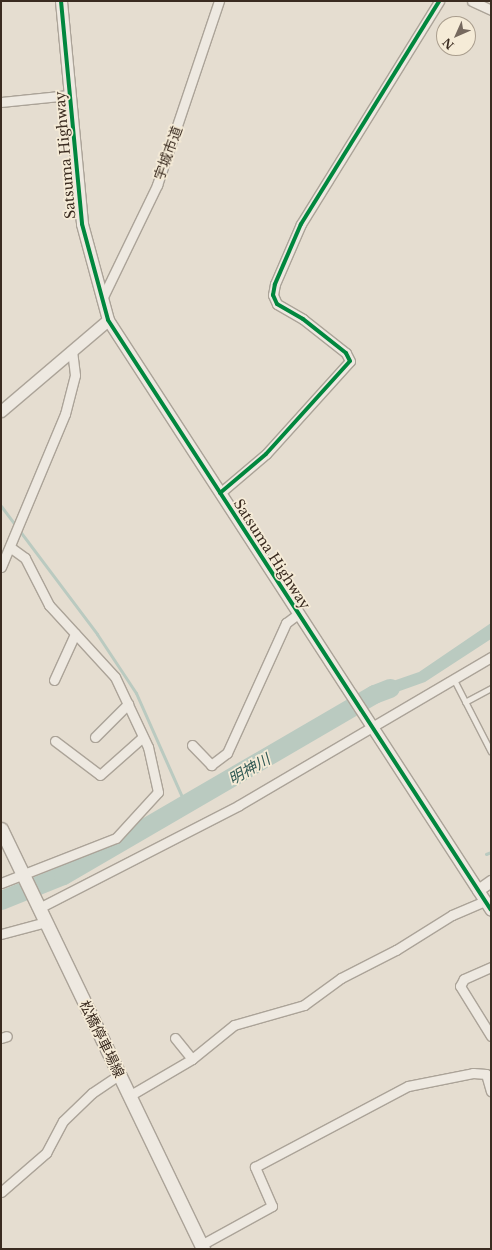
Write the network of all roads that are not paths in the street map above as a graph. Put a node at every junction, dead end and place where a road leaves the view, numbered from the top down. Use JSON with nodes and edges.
{"nodes":[{"id":1,"x":61,"y":1,"type":"edge"},
{"id":2,"x":219,"y":1,"type":"edge"},
{"id":3,"x":439,"y":1,"type":"edge"},
{"id":4,"x":472,"y":1,"type":"edge"},
{"id":5,"x":491,"y":10,"type":"edge"},
{"id":6,"x":70,"y":95,"type":"junction"},
{"id":7,"x":1,"y":102,"type":"edge"},
{"id":8,"x":102,"y":299,"type":"junction"},
{"id":9,"x":108,"y":320,"type":"junction"},
{"id":10,"x":72,"y":350,"type":"junction"},
{"id":11,"x":1,"y":411,"type":"edge"},
{"id":12,"x":220,"y":492,"type":"junction"},
{"id":13,"x":12,"y":545,"type":"junction"},
{"id":14,"x":1,"y":567,"type":"edge"},
{"id":15,"x":298,"y":614,"type":"junction"},
{"id":16,"x":75,"y":634,"type":"junction"},
{"id":17,"x":491,"y":657,"type":"edge"},
{"id":18,"x":54,"y":680,"type":"dead end"},
{"id":19,"x":455,"y":681,"type":"junction"},
{"id":20,"x":491,"y":688,"type":"edge"},
{"id":21,"x":466,"y":702,"type":"junction"},
{"id":22,"x":128,"y":704,"type":"junction"},
{"id":23,"x":369,"y":725,"type":"junction"},
{"id":24,"x":95,"y":737,"type":"dead end"},
{"id":25,"x":143,"y":738,"type":"junction"},
{"id":26,"x":55,"y":741,"type":"dead end"},
{"id":27,"x":192,"y":745,"type":"dead end"},
{"id":28,"x":491,"y":751,"type":"edge"},
{"id":29,"x":1,"y":829,"type":"edge"},
{"id":30,"x":26,"y":877,"type":"junction"},
{"id":31,"x":491,"y":881,"type":"edge"},
{"id":32,"x":1,"y":884,"type":"edge"},
{"id":33,"x":478,"y":890,"type":"junction"},
{"id":34,"x":37,"y":903,"type":"junction"},
{"id":35,"x":488,"y":906,"type":"edge"},
{"id":36,"x":46,"y":922,"type":"junction"},
{"id":37,"x":1,"y":934,"type":"edge"},
{"id":38,"x":491,"y":967,"type":"edge"},
{"id":39,"x":491,"y":1036,"type":"edge"},
{"id":40,"x":175,"y":1038,"type":"dead end"},
{"id":41,"x":192,"y":1059,"type":"junction"},
{"id":42,"x":491,"y":1066,"type":"edge"},
{"id":43,"x":486,"y":1074,"type":"junction"},
{"id":44,"x":119,"y":1075,"type":"junction"},
{"id":45,"x":491,"y":1091,"type":"edge"},
{"id":46,"x":129,"y":1096,"type":"junction"},
{"id":47,"x":1,"y":1192,"type":"edge"},
{"id":48,"x":202,"y":1247,"type":"edge"}],
"edges":[{"from":1,"to":6,"type":"street","name":"Satsuma Highway"},
{"from":2,"to":8,"type":"street","name":"宇城市道"},
{"from":3,"to":12,"type":"street"},
{"from":4,"to":5,"type":"street"},
{"from":6,"to":7,"type":"street"},
{"from":6,"to":8,"type":"street","name":"Satsuma Highway"},
{"from":8,"to":9,"type":"street","name":"Satsuma Highway"},
{"from":9,"to":10,"type":"street"},
{"from":9,"to":12,"type":"street","name":"Satsuma Highway"},
{"from":10,"to":11,"type":"street"},
{"from":10,"to":13,"type":"street"},
{"from":12,"to":15,"type":"street","name":"Satsuma Highway"},
{"from":13,"to":14,"type":"street"},
{"from":13,"to":16,"type":"street"},
{"from":15,"to":23,"type":"street","name":"Satsuma Highway"},
{"from":15,"to":27,"type":"street"},
{"from":16,"to":18,"type":"street"},
{"from":16,"to":22,"type":"street"},
{"from":17,"to":19,"type":"street"},
{"from":19,"to":21,"type":"lane"},
{"from":19,"to":23,"type":"street"},
{"from":20,"to":21,"type":"lane"},
{"from":21,"to":28,"type":"lane"},
{"from":22,"to":24,"type":"street"},
{"from":22,"to":25,"type":"street"},
{"from":23,"to":33,"type":"street","name":"Satsuma Highway"},
{"from":23,"to":34,"type":"street"},
{"from":25,"to":26,"type":"street"},
{"from":25,"to":30,"type":"street"},
{"from":29,"to":30,"type":"main road","name":"松橋停車場線"},
{"from":30,"to":32,"type":"street"},
{"from":30,"to":34,"type":"main road","name":"松橋停車場線"},
{"from":31,"to":33,"type":"street"},
{"from":33,"to":35,"type":"street","name":"Satsuma Highway"},
{"from":34,"to":36,"type":"main road","name":"松橋停車場線"},
{"from":35,"to":41,"type":"street"},
{"from":36,"to":37,"type":"street"},
{"from":36,"to":44,"type":"main road","name":"松橋停車場線"},
{"from":38,"to":39,"type":"street"},
{"from":40,"to":41,"type":"street"},
{"from":41,"to":46,"type":"street"},
{"from":42,"to":43,"type":"street"},
{"from":43,"to":45,"type":"street"},
{"from":43,"to":48,"type":"street"},
{"from":44,"to":46,"type":"main road","name":"松橋停車場線"},
{"from":44,"to":47,"type":"street"},
{"from":46,"to":48,"type":"main road","name":"松橋停車場線"}]}
